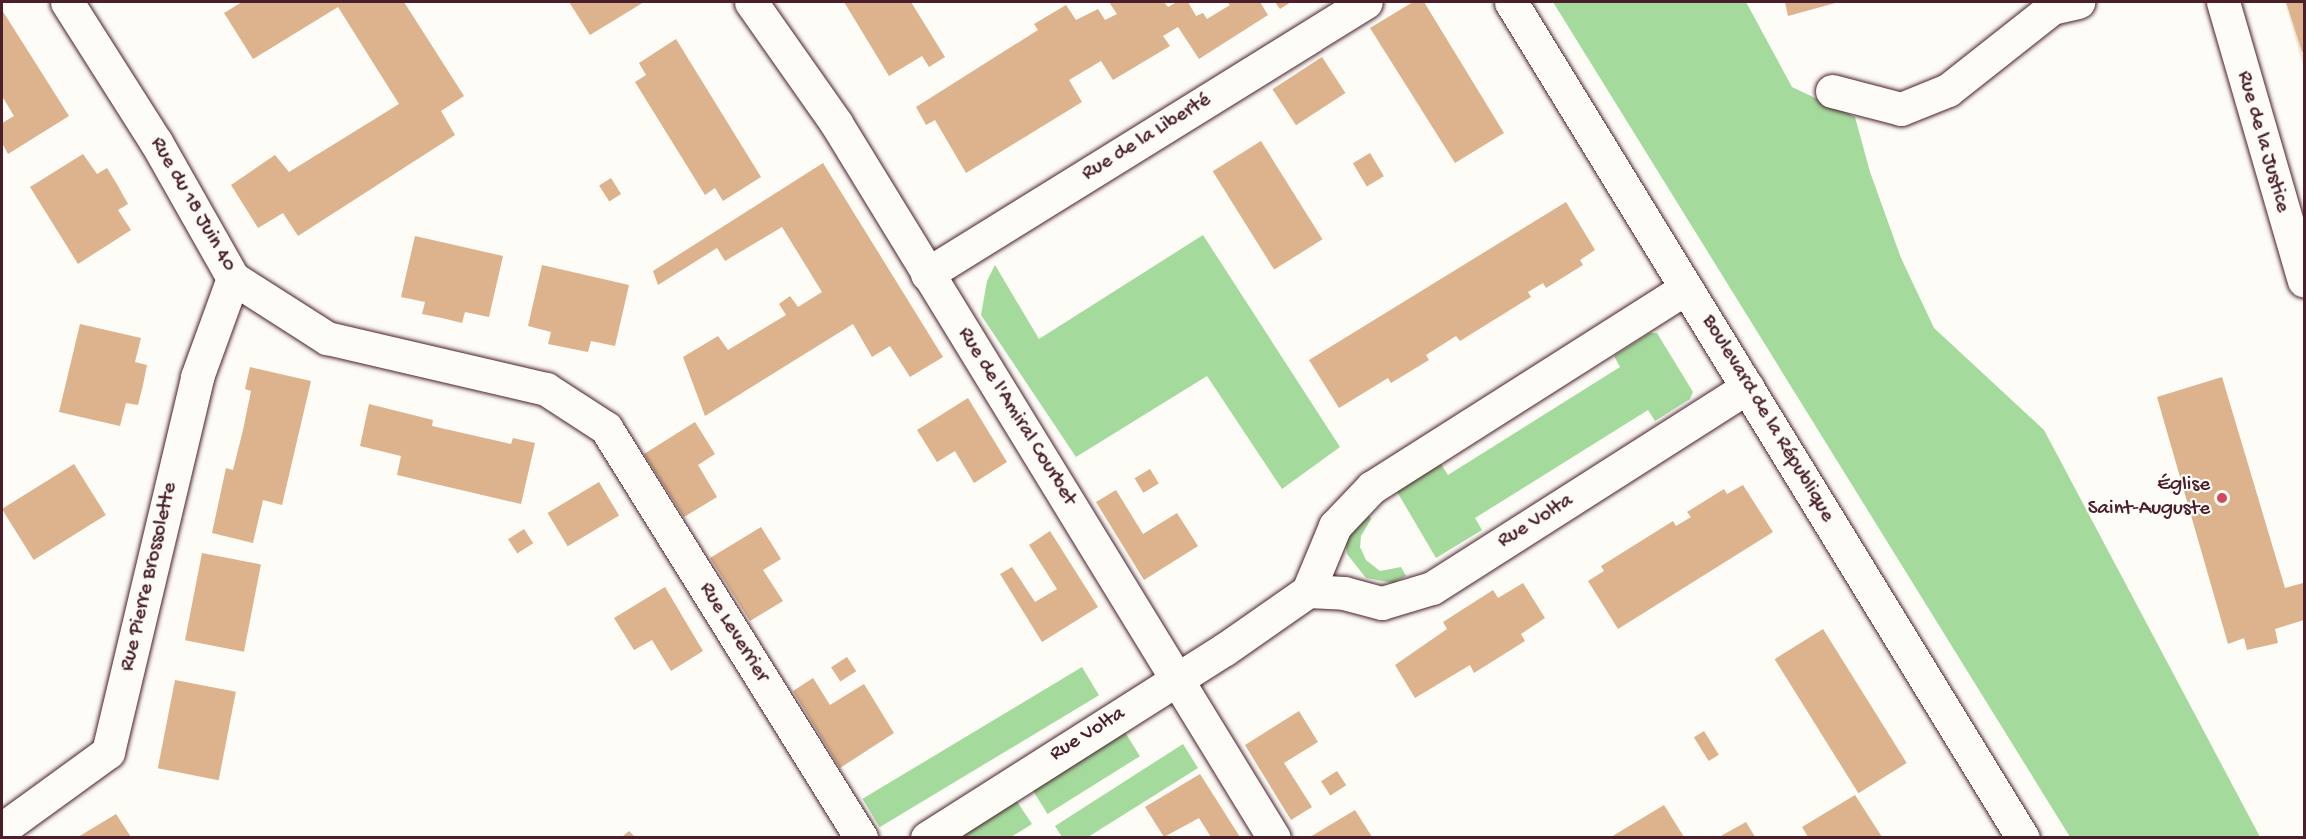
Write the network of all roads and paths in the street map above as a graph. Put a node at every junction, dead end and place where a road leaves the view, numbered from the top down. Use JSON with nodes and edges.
{"nodes":[{"id":1,"x":67,"y":2,"type":"edge"},
{"id":2,"x":751,"y":2,"type":"edge"},
{"id":3,"x":1366,"y":2,"type":"edge"},
{"id":4,"x":1510,"y":2,"type":"edge"},
{"id":5,"x":2078,"y":2,"type":"edge"},
{"id":6,"x":2214,"y":4,"type":"edge"},
{"id":7,"x":1832,"y":91,"type":"dead end"},
{"id":8,"x":927,"y":274,"type":"junction"},
{"id":9,"x":233,"y":278,"type":"junction"},
{"id":10,"x":2304,"y":280,"type":"edge"},
{"id":11,"x":1686,"y":288,"type":"junction"},
{"id":12,"x":1747,"y":387,"type":"junction"},
{"id":13,"x":606,"y":428,"type":"joint"},
{"id":14,"x":1308,"y":591,"type":"junction"},
{"id":15,"x":1177,"y":679,"type":"junction"},
{"id":16,"x":2,"y":829,"type":"edge"},
{"id":17,"x":861,"y":837,"type":"edge"},
{"id":18,"x":927,"y":837,"type":"edge"},
{"id":19,"x":1274,"y":837,"type":"edge"},
{"id":20,"x":2023,"y":837,"type":"edge"}],
"edges":[{"from":1,"to":9,"type":"street","name":"Rue du 18 Juin 40"},
{"from":2,"to":8,"type":"street","name":"Rue de l'Amiral Courbet"},
{"from":3,"to":8,"type":"street","name":"Rue de la Liberté"},
{"from":4,"to":11,"type":"street","name":"Boulevard de la République"},
{"from":5,"to":7,"type":"street"},
{"from":6,"to":10,"type":"street","name":"Rue de la Justice"},
{"from":8,"to":15,"type":"street","name":"Rue de l'Amiral Courbet"},
{"from":9,"to":13,"type":"street","name":"Rue du 18 Juin 40"},
{"from":9,"to":16,"type":"street","name":"Rue Pierre Brossolette"},
{"from":11,"to":12,"type":"street","name":"Boulevard de la République"},
{"from":11,"to":14,"type":"street"},
{"from":12,"to":14,"type":"street","name":"Rue Volta"},
{"from":12,"to":20,"type":"street","name":"Boulevard de la République"},
{"from":13,"to":17,"type":"street","name":"Rue Leverrier"},
{"from":14,"to":15,"type":"street","name":"Rue Volta"},
{"from":15,"to":18,"type":"street","name":"Rue Volta"},
{"from":15,"to":19,"type":"street","name":"Rue de l'Amiral Courbet"}]}
